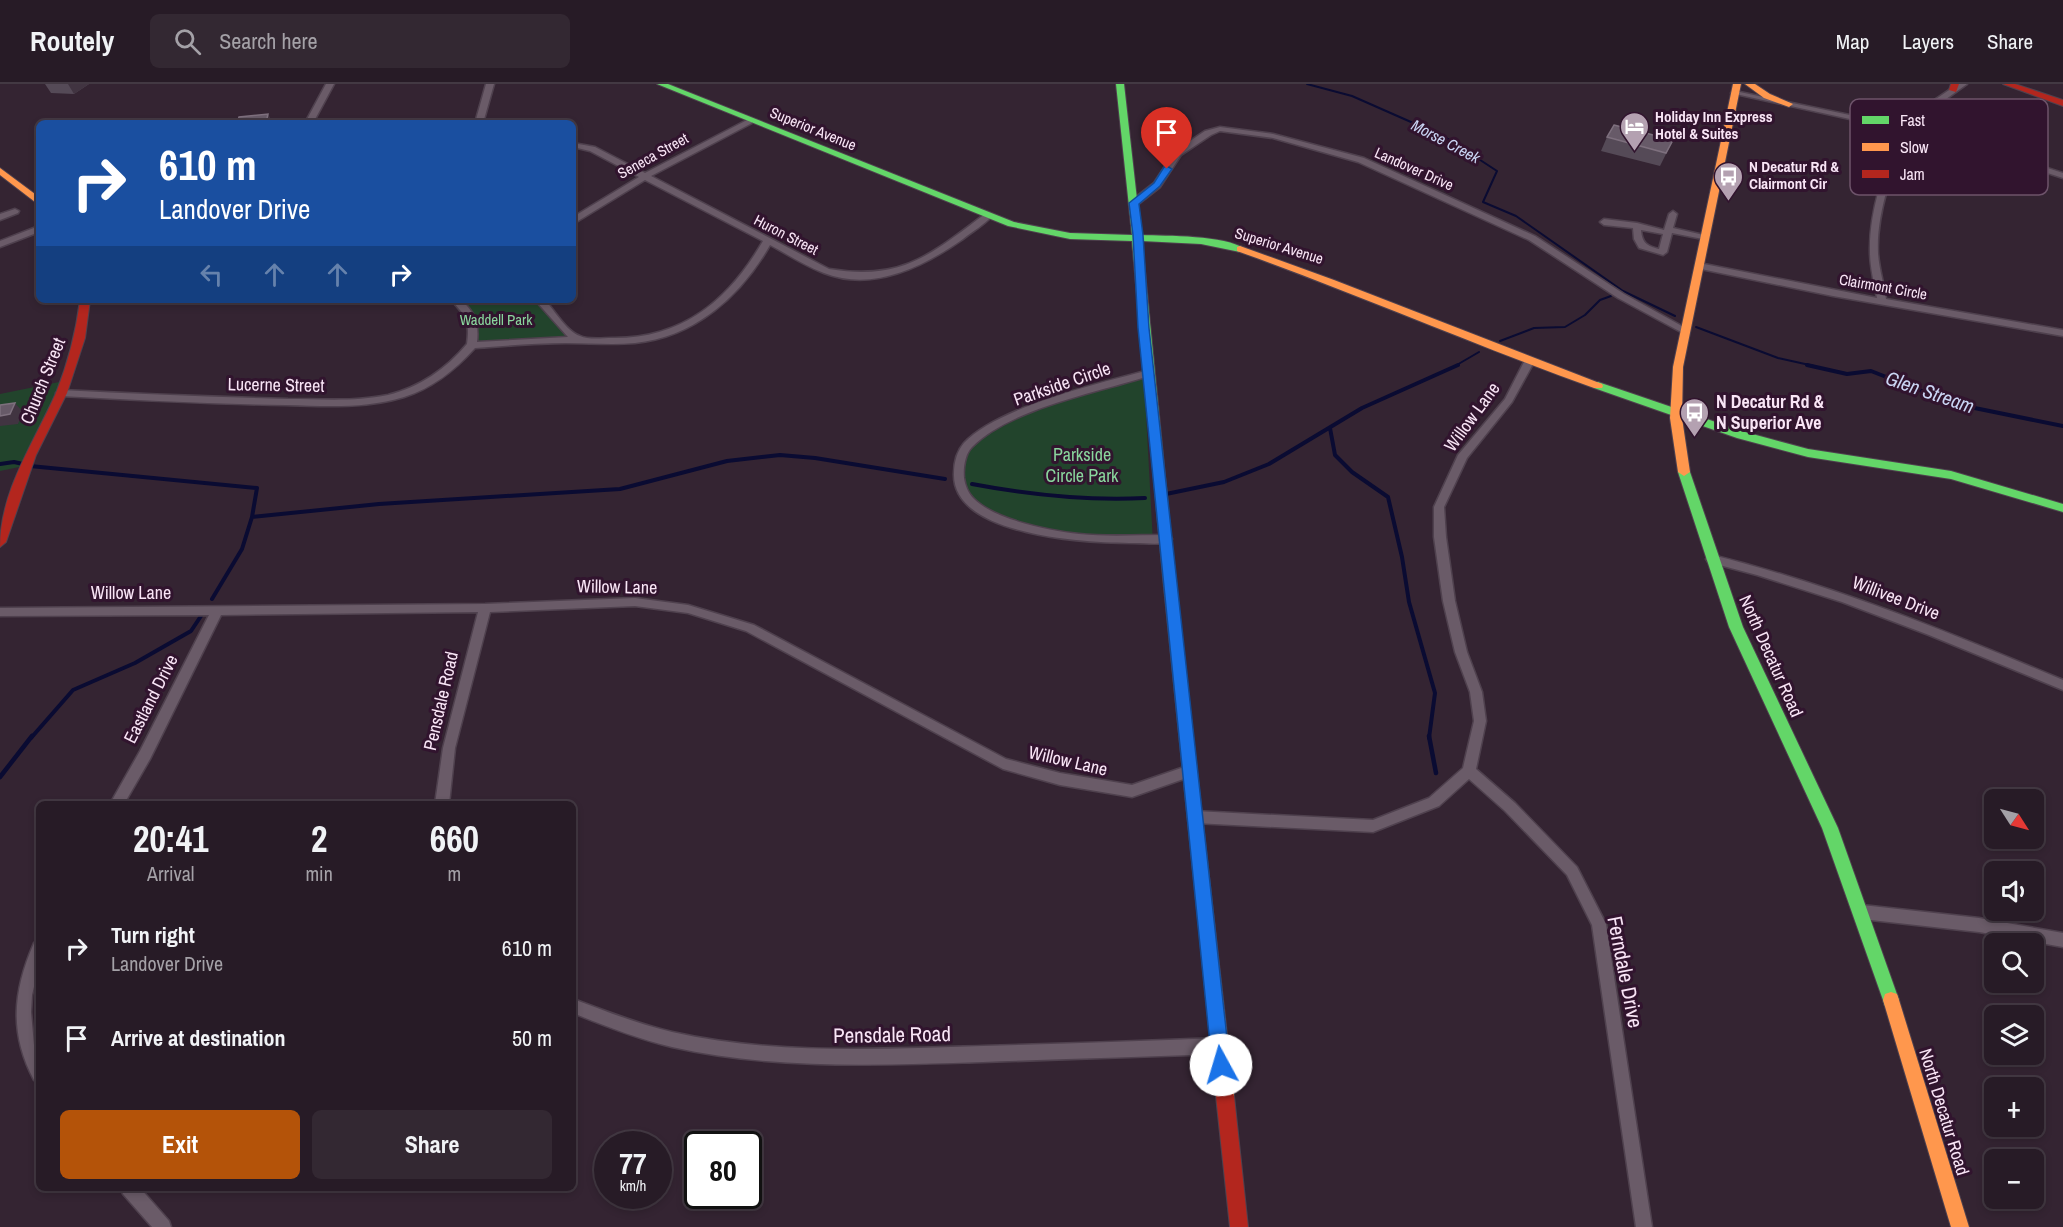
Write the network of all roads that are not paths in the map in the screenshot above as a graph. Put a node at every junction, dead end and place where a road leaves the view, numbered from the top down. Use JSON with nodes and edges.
{"nodes":[{"id":1,"x":330,"y":84,"type":"edge"},
{"id":2,"x":490,"y":84,"type":"edge"},
{"id":3,"x":661,"y":84,"type":"edge"},
{"id":4,"x":1120,"y":84,"type":"edge"},
{"id":5,"x":1749,"y":84,"type":"edge"},
{"id":6,"x":2007,"y":84,"type":"edge"},
{"id":7,"x":1957,"y":86,"type":"edge"},
{"id":8,"x":1736,"y":89,"type":"edge"},
{"id":9,"x":1939,"y":99,"type":"edge"},
{"id":10,"x":2063,"y":103,"type":"edge"},
{"id":11,"x":1789,"y":104,"type":"junction"},
{"id":12,"x":1850,"y":117,"type":"edge"},
{"id":13,"x":311,"y":120,"type":"edge"},
{"id":14,"x":480,"y":120,"type":"edge"},
{"id":15,"x":749,"y":121,"type":"junction"},
{"id":16,"x":576,"y":146,"type":"edge"},
{"id":17,"x":0,"y":171,"type":"edge"},
{"id":18,"x":2048,"y":171,"type":"edge"},
{"id":19,"x":646,"y":176,"type":"junction"},
{"id":20,"x":2063,"y":176,"type":"edge"},
{"id":21,"x":1882,"y":195,"type":"edge"},
{"id":22,"x":36,"y":202,"type":"edge"},
{"id":23,"x":1134,"y":203,"type":"junction"},
{"id":24,"x":15,"y":211,"type":"dead end"},
{"id":25,"x":1673,"y":214,"type":"dead end"},
{"id":26,"x":988,"y":216,"type":"junction"},
{"id":27,"x":0,"y":217,"type":"edge"},
{"id":28,"x":576,"y":218,"type":"edge"},
{"id":29,"x":1604,"y":222,"type":"dead end"},
{"id":30,"x":1637,"y":226,"type":"junction"},
{"id":31,"x":36,"y":230,"type":"edge"},
{"id":32,"x":1668,"y":232,"type":"junction"},
{"id":33,"x":1705,"y":238,"type":"junction"},
{"id":34,"x":1138,"y":240,"type":"junction"},
{"id":35,"x":767,"y":242,"type":"junction"},
{"id":36,"x":0,"y":244,"type":"edge"},
{"id":37,"x":1699,"y":266,"type":"junction"},
{"id":38,"x":1882,"y":302,"type":"junction"},
{"id":39,"x":85,"y":303,"type":"edge"},
{"id":40,"x":460,"y":303,"type":"edge"},
{"id":41,"x":542,"y":303,"type":"edge"},
{"id":42,"x":1684,"y":330,"type":"junction"},
{"id":43,"x":2063,"y":333,"type":"edge"},
{"id":44,"x":579,"y":340,"type":"junction"},
{"id":45,"x":472,"y":345,"type":"junction"},
{"id":46,"x":1529,"y":362,"type":"junction"},
{"id":47,"x":1149,"y":373,"type":"junction"},
{"id":48,"x":61,"y":393,"type":"junction"},
{"id":49,"x":1674,"y":414,"type":"junction"},
{"id":50,"x":2063,"y":508,"type":"edge"},
{"id":51,"x":1166,"y":539,"type":"junction"},
{"id":52,"x":0,"y":542,"type":"edge"},
{"id":53,"x":1712,"y":559,"type":"junction"},
{"id":54,"x":485,"y":608,"type":"junction"},
{"id":55,"x":217,"y":610,"type":"junction"},
{"id":56,"x":0,"y":612,"type":"edge"},
{"id":57,"x":2063,"y":685,"type":"edge"},
{"id":58,"x":1190,"y":771,"type":"junction"},
{"id":59,"x":1469,"y":771,"type":"junction"},
{"id":60,"x":119,"y":801,"type":"edge"},
{"id":61,"x":442,"y":801,"type":"edge"},
{"id":62,"x":1195,"y":817,"type":"junction"},
{"id":63,"x":1862,"y":912,"type":"junction"},
{"id":64,"x":2063,"y":940,"type":"edge"},
{"id":65,"x":36,"y":953,"type":"edge"},
{"id":66,"x":576,"y":1007,"type":"edge"},
{"id":67,"x":1219,"y":1046,"type":"junction"},
{"id":68,"x":36,"y":1068,"type":"edge"},
{"id":69,"x":132,"y":1191,"type":"edge"},
{"id":70,"x":163,"y":1227,"type":"edge"},
{"id":71,"x":1239,"y":1227,"type":"edge"},
{"id":72,"x":1644,"y":1227,"type":"edge"},
{"id":73,"x":1960,"y":1227,"type":"edge"}],
"edges":[{"from":1,"to":13,"type":"street"},
{"from":2,"to":14,"type":"street"},
{"from":3,"to":15,"type":"main road","name":"Superior Avenue"},
{"from":4,"to":23,"type":"main road"},
{"from":5,"to":11,"type":"main road"},
{"from":6,"to":10,"type":"main road"},
{"from":7,"to":9,"type":"street"},
{"from":8,"to":11,"type":"street"},
{"from":8,"to":33,"type":"main road","name":"North Decatur Road"},
{"from":11,"to":12,"type":"street"},
{"from":15,"to":19,"type":"street","name":"Seneca Street"},
{"from":15,"to":26,"type":"main road","name":"Superior Avenue"},
{"from":16,"to":19,"type":"street","name":"Huron Street"},
{"from":17,"to":22,"type":"main road"},
{"from":18,"to":20,"type":"street"},
{"from":19,"to":28,"type":"street","name":"Seneca Street"},
{"from":19,"to":35,"type":"street","name":"Huron Street"},
{"from":21,"to":38,"type":"street"},
{"from":23,"to":34,"type":"main road"},
{"from":23,"to":42,"type":"street","name":"Landover Drive"},
{"from":24,"to":27,"type":"street"},
{"from":25,"to":32,"type":"street"},
{"from":26,"to":34,"type":"main road","name":"Superior Avenue"},
{"from":26,"to":35,"type":"street","name":"Huron Street"},
{"from":29,"to":30,"type":"street"},
{"from":30,"to":32,"type":"street"},
{"from":30,"to":32,"type":"street"},
{"from":31,"to":36,"type":"street"},
{"from":32,"to":33,"type":"street"},
{"from":33,"to":37,"type":"main road","name":"North Decatur Road"},
{"from":34,"to":46,"type":"main road","name":"Superior Avenue"},
{"from":34,"to":47,"type":"main road"},
{"from":35,"to":44,"type":"street"},
{"from":37,"to":38,"type":"street","name":"Clairmont Circle"},
{"from":37,"to":42,"type":"main road","name":"North Decatur Road"},
{"from":38,"to":43,"type":"street","name":"Clairmont Circle"},
{"from":39,"to":48,"type":"main road","name":"Church Street"},
{"from":40,"to":45,"type":"street"},
{"from":41,"to":44,"type":"street"},
{"from":42,"to":49,"type":"main road","name":"North Decatur Road"},
{"from":44,"to":45,"type":"street"},
{"from":45,"to":48,"type":"street","name":"Lucerne Street"},
{"from":46,"to":49,"type":"main road","name":"Superior Avenue"},
{"from":46,"to":59,"type":"street","name":"Willow Lane"},
{"from":47,"to":51,"type":"main road"},
{"from":47,"to":51,"type":"street","name":"Parkside Circle"},
{"from":48,"to":52,"type":"main road","name":"Church Street"},
{"from":49,"to":50,"type":"main road","name":"Superior Avenue"},
{"from":49,"to":53,"type":"main road","name":"North Decatur Road"},
{"from":51,"to":58,"type":"main road"},
{"from":53,"to":57,"type":"street","name":"Willivee Drive"},
{"from":53,"to":63,"type":"main road","name":"North Decatur Road"},
{"from":54,"to":55,"type":"street","name":"Willow Lane"},
{"from":54,"to":58,"type":"street","name":"Willow Lane"},
{"from":54,"to":61,"type":"street","name":"Pensdale Road"},
{"from":55,"to":56,"type":"street","name":"Willow Lane"},
{"from":55,"to":60,"type":"street","name":"Eastland Drive"},
{"from":58,"to":62,"type":"main road"},
{"from":59,"to":62,"type":"street"},
{"from":59,"to":72,"type":"street","name":"Ferndale Drive"},
{"from":62,"to":67,"type":"main road"},
{"from":63,"to":64,"type":"street"},
{"from":63,"to":73,"type":"main road","name":"North Decatur Road"},
{"from":65,"to":68,"type":"street"},
{"from":66,"to":67,"type":"street","name":"Pensdale Road"},
{"from":67,"to":71,"type":"main road"},
{"from":69,"to":70,"type":"street"}]}
